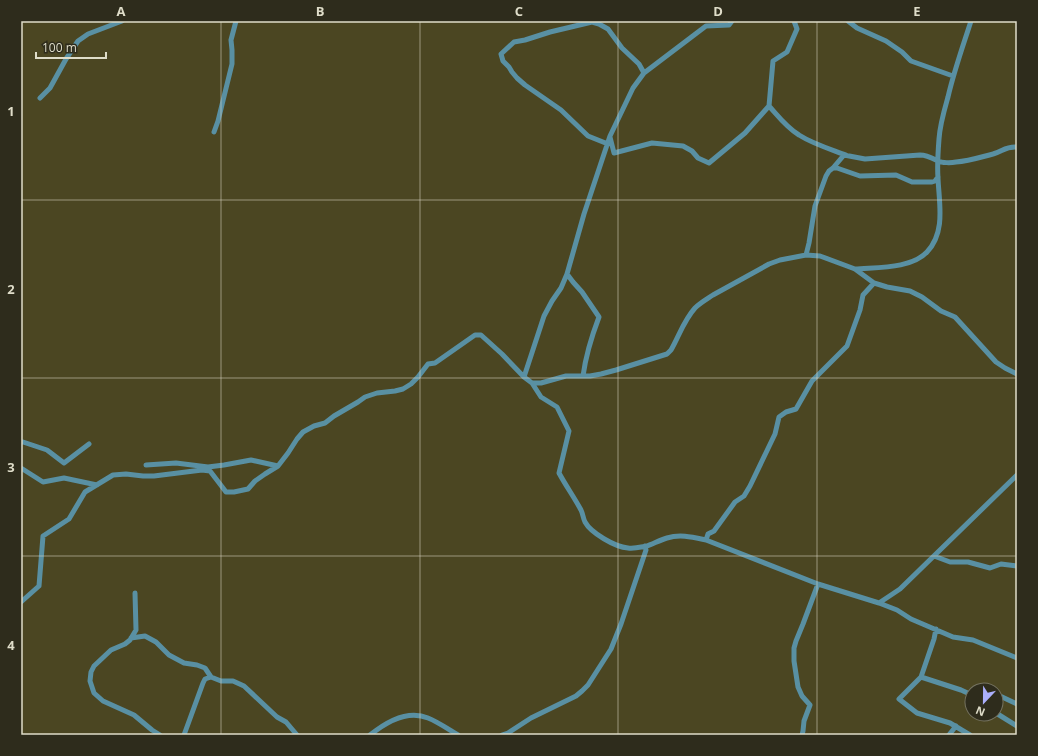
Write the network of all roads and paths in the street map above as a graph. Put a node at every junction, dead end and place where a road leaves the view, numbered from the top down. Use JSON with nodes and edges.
{"nodes":[{"id":1,"x":122,"y":21,"type":"edge"},
{"id":2,"x":236,"y":21,"type":"edge"},
{"id":3,"x":605,"y":21,"type":"edge"},
{"id":4,"x":732,"y":21,"type":"edge"},
{"id":5,"x":794,"y":21,"type":"edge"},
{"id":6,"x":848,"y":21,"type":"edge"},
{"id":7,"x":971,"y":21,"type":"edge"},
{"id":8,"x":608,"y":29,"type":"junction"},
{"id":9,"x":644,"y":72,"type":"junction"},
{"id":10,"x":953,"y":76,"type":"junction"},
{"id":11,"x":40,"y":98,"type":"dead end"},
{"id":12,"x":769,"y":106,"type":"junction"},
{"id":13,"x":214,"y":132,"type":"dead end"},
{"id":14,"x":610,"y":136,"type":"junction"},
{"id":15,"x":608,"y":144,"type":"junction"},
{"id":16,"x":1017,"y":147,"type":"edge"},
{"id":17,"x":846,"y":155,"type":"junction"},
{"id":18,"x":939,"y":162,"type":"junction"},
{"id":19,"x":833,"y":168,"type":"junction"},
{"id":20,"x":938,"y":177,"type":"junction"},
{"id":21,"x":806,"y":255,"type":"junction"},
{"id":22,"x":855,"y":269,"type":"junction"},
{"id":23,"x":567,"y":274,"type":"junction"},
{"id":24,"x":874,"y":283,"type":"junction"},
{"id":25,"x":1017,"y":374,"type":"edge"},
{"id":26,"x":583,"y":376,"type":"junction"},
{"id":27,"x":524,"y":377,"type":"junction"},
{"id":28,"x":532,"y":383,"type":"junction"},
{"id":29,"x":21,"y":442,"type":"edge"},
{"id":30,"x":89,"y":444,"type":"dead end"},
{"id":31,"x":146,"y":465,"type":"dead end"},
{"id":32,"x":278,"y":466,"type":"junction"},
{"id":33,"x":21,"y":468,"type":"edge"},
{"id":34,"x":1017,"y":475,"type":"edge"},
{"id":35,"x":97,"y":485,"type":"junction"},
{"id":36,"x":706,"y":540,"type":"junction"},
{"id":37,"x":645,"y":546,"type":"junction"},
{"id":38,"x":934,"y":556,"type":"junction"},
{"id":39,"x":1017,"y":566,"type":"edge"},
{"id":40,"x":818,"y":584,"type":"junction"},
{"id":41,"x":135,"y":593,"type":"dead end"},
{"id":42,"x":21,"y":602,"type":"edge"},
{"id":43,"x":879,"y":603,"type":"junction"},
{"id":44,"x":936,"y":628,"type":"junction"},
{"id":45,"x":131,"y":638,"type":"junction"},
{"id":46,"x":1017,"y":658,"type":"edge"},
{"id":47,"x":211,"y":677,"type":"junction"},
{"id":48,"x":921,"y":677,"type":"junction"},
{"id":49,"x":964,"y":691,"type":"edge"},
{"id":50,"x":1004,"y":698,"type":"edge"},
{"id":51,"x":1017,"y":704,"type":"edge"},
{"id":52,"x":1004,"y":718,"type":"edge"},
{"id":53,"x":956,"y":726,"type":"junction"},
{"id":54,"x":1017,"y":726,"type":"edge"},
{"id":55,"x":160,"y":735,"type":"edge"},
{"id":56,"x":184,"y":735,"type":"edge"},
{"id":57,"x":297,"y":735,"type":"edge"},
{"id":58,"x":370,"y":735,"type":"edge"},
{"id":59,"x":458,"y":735,"type":"edge"},
{"id":60,"x":502,"y":735,"type":"edge"},
{"id":61,"x":802,"y":735,"type":"edge"},
{"id":62,"x":949,"y":735,"type":"edge"},
{"id":63,"x":970,"y":735,"type":"edge"}],
"edges":[{"from":1,"to":11,"type":"street"},
{"from":2,"to":13,"type":"street"},
{"from":3,"to":8,"type":"street"},
{"from":4,"to":9,"type":"street"},
{"from":5,"to":12,"type":"street"},
{"from":6,"to":10,"type":"street"},
{"from":7,"to":10,"type":"street"},
{"from":8,"to":9,"type":"street"},
{"from":8,"to":15,"type":"street"},
{"from":9,"to":14,"type":"street"},
{"from":10,"to":18,"type":"street"},
{"from":12,"to":14,"type":"street"},
{"from":12,"to":17,"type":"street"},
{"from":14,"to":15,"type":"street"},
{"from":15,"to":23,"type":"street"},
{"from":16,"to":18,"type":"street"},
{"from":17,"to":18,"type":"street"},
{"from":17,"to":19,"type":"street"},
{"from":18,"to":20,"type":"street"},
{"from":19,"to":20,"type":"street"},
{"from":19,"to":21,"type":"street"},
{"from":20,"to":22,"type":"street"},
{"from":21,"to":22,"type":"street"},
{"from":21,"to":26,"type":"street"},
{"from":22,"to":24,"type":"street"},
{"from":23,"to":26,"type":"street"},
{"from":23,"to":27,"type":"street"},
{"from":24,"to":25,"type":"street"},
{"from":24,"to":36,"type":"street"},
{"from":26,"to":28,"type":"street"},
{"from":27,"to":28,"type":"street"},
{"from":27,"to":32,"type":"street"},
{"from":28,"to":37,"type":"street"},
{"from":29,"to":30,"type":"street"},
{"from":31,"to":32,"type":"street"},
{"from":32,"to":35,"type":"street"},
{"from":33,"to":35,"type":"street"},
{"from":34,"to":38,"type":"street"},
{"from":35,"to":42,"type":"street"},
{"from":36,"to":37,"type":"street"},
{"from":36,"to":40,"type":"street"},
{"from":37,"to":60,"type":"street"},
{"from":38,"to":39,"type":"street"},
{"from":38,"to":43,"type":"street"},
{"from":40,"to":43,"type":"street"},
{"from":40,"to":61,"type":"street"},
{"from":41,"to":45,"type":"street"},
{"from":43,"to":44,"type":"street"},
{"from":44,"to":46,"type":"street"},
{"from":44,"to":48,"type":"street"},
{"from":45,"to":47,"type":"street"},
{"from":45,"to":55,"type":"street"},
{"from":47,"to":56,"type":"street"},
{"from":47,"to":57,"type":"street"},
{"from":48,"to":49,"type":"street"},
{"from":48,"to":53,"type":"street"},
{"from":50,"to":51,"type":"street"},
{"from":52,"to":54,"type":"street"},
{"from":53,"to":62,"type":"street"},
{"from":53,"to":63,"type":"street"},
{"from":58,"to":59,"type":"street"}]}
